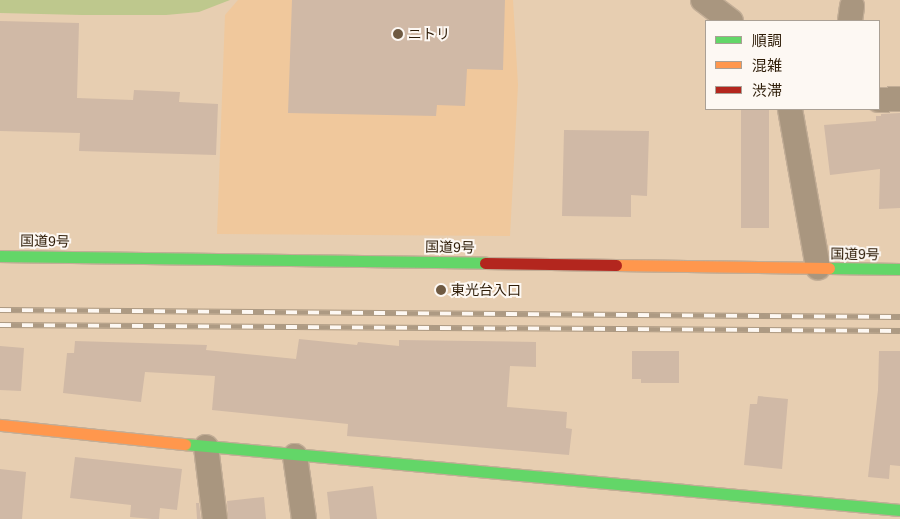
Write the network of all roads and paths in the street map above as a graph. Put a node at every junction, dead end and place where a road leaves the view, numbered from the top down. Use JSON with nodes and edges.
{"nodes":[{"id":1,"x":703,"y":0,"type":"edge"},
{"id":2,"x":730,"y":20,"type":"edge"},
{"id":3,"x":900,"y":99,"type":"edge"},
{"id":4,"x":880,"y":100,"type":"edge"},
{"id":5,"x":797,"y":110,"type":"edge"},
{"id":6,"x":0,"y":256,"type":"edge"},
{"id":7,"x":818,"y":268,"type":"junction"},
{"id":8,"x":900,"y":269,"type":"edge"},
{"id":9,"x":0,"y":425,"type":"edge"},
{"id":10,"x":206,"y":447,"type":"junction"},
{"id":11,"x":296,"y":456,"type":"junction"},
{"id":12,"x":900,"y":510,"type":"edge"},
{"id":13,"x":872,"y":513,"type":"edge"},
{"id":14,"x":215,"y":519,"type":"edge"},
{"id":15,"x":304,"y":519,"type":"edge"}],
"edges":[{"from":1,"to":2,"type":"street"},
{"from":3,"to":4,"type":"street"},
{"from":5,"to":7,"type":"street"},
{"from":6,"to":7,"type":"main road","name":"国道9号"},
{"from":7,"to":8,"type":"main road","name":"国道9号"},
{"from":9,"to":10,"type":"main road"},
{"from":10,"to":11,"type":"main road"},
{"from":10,"to":14,"type":"street"},
{"from":11,"to":13,"type":"main road"},
{"from":11,"to":15,"type":"street"},
{"from":12,"to":13,"type":"main road"}]}
